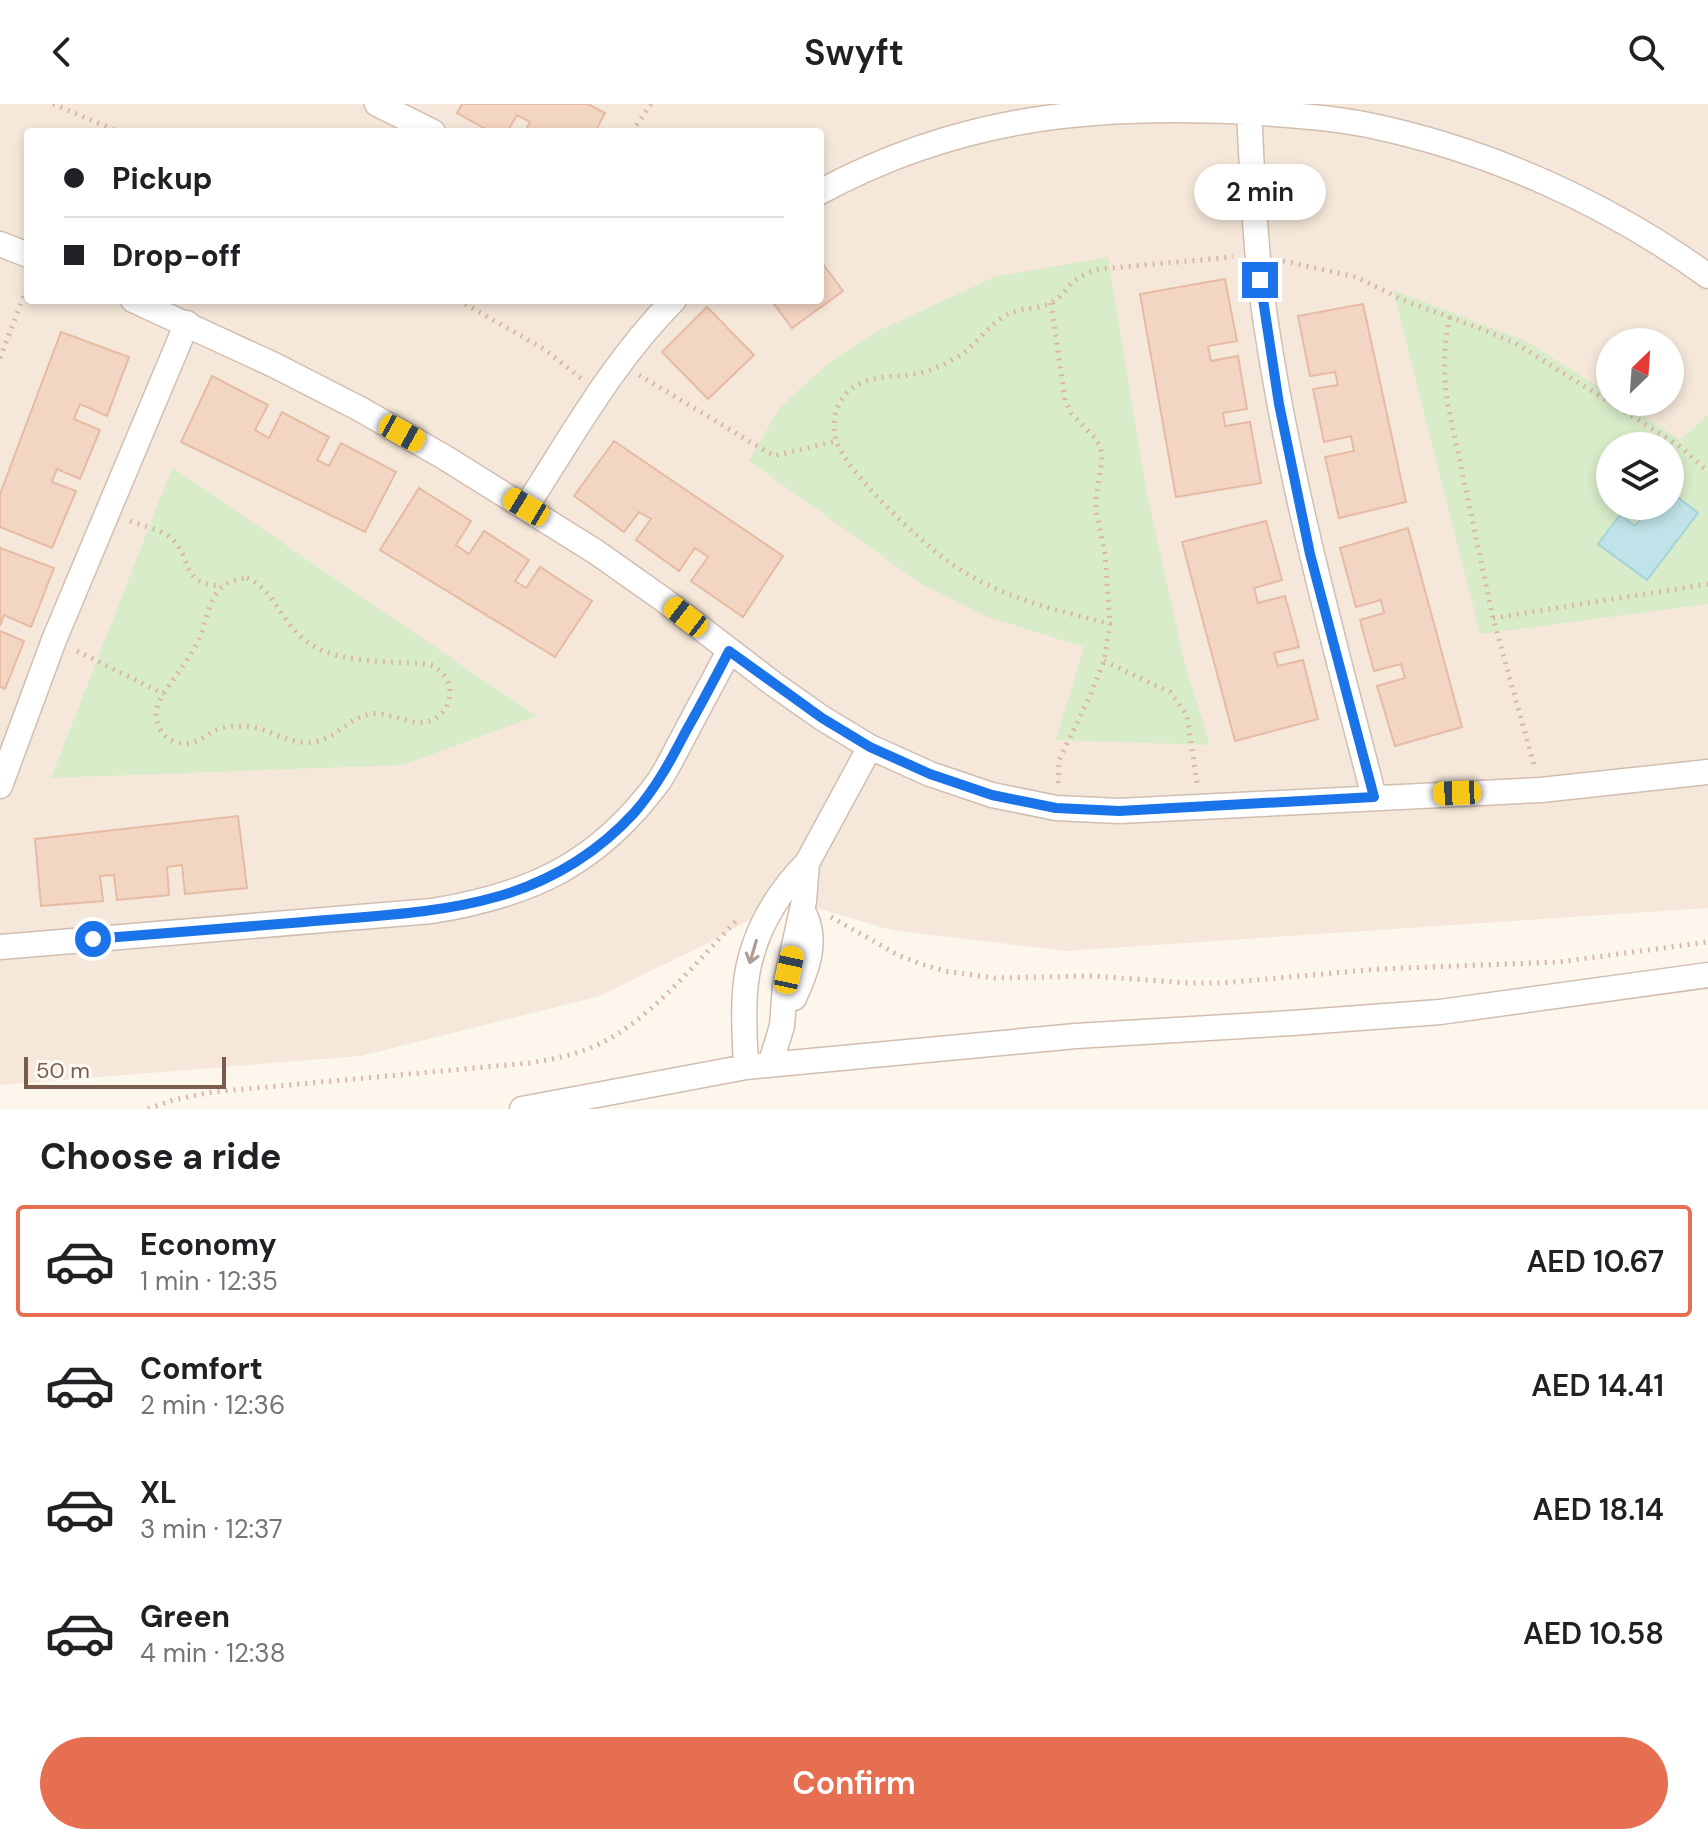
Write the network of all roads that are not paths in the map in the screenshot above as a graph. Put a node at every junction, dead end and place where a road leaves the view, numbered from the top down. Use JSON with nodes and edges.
{"nodes":[{"id":1,"x":377,"y":104,"type":"edge"},
{"id":2,"x":1249,"y":112,"type":"junction"},
{"id":3,"x":425,"y":128,"type":"edge"},
{"id":4,"x":824,"y":190,"type":"edge"},
{"id":5,"x":0,"y":244,"type":"edge"},
{"id":6,"x":24,"y":253,"type":"edge"},
{"id":7,"x":1708,"y":276,"type":"edge"},
{"id":8,"x":142,"y":304,"type":"edge"},
{"id":9,"x":670,"y":304,"type":"edge"},
{"id":10,"x":187,"y":323,"type":"junction"},
{"id":11,"x":526,"y":507,"type":"junction"},
{"id":12,"x":729,"y":651,"type":"junction"},
{"id":13,"x":870,"y":747,"type":"junction"},
{"id":14,"x":1708,"y":772,"type":"edge"},
{"id":15,"x":0,"y":786,"type":"edge"},
{"id":16,"x":1374,"y":797,"type":"junction"},
{"id":17,"x":807,"y":863,"type":"junction"},
{"id":18,"x":803,"y":905,"type":"junction"},
{"id":19,"x":771,"y":906,"type":"junction"},
{"id":20,"x":0,"y":947,"type":"edge"},
{"id":21,"x":1708,"y":975,"type":"edge"},
{"id":22,"x":758,"y":1066,"type":"junction"},
{"id":23,"x":522,"y":1109,"type":"edge"}],
"edges":[{"from":1,"to":3,"type":"street"},
{"from":2,"to":4,"type":"street"},
{"from":2,"to":7,"type":"street"},
{"from":2,"to":16,"type":"street"},
{"from":5,"to":6,"type":"street"},
{"from":8,"to":10,"type":"street"},
{"from":9,"to":11,"type":"street"},
{"from":10,"to":11,"type":"street"},
{"from":10,"to":15,"type":"street"},
{"from":11,"to":12,"type":"street"},
{"from":12,"to":13,"type":"street"},
{"from":12,"to":20,"type":"street"},
{"from":13,"to":16,"type":"street"},
{"from":13,"to":17,"type":"street"},
{"from":14,"to":16,"type":"street"},
{"from":17,"to":18,"type":"street"},
{"from":17,"to":19,"type":"street"},
{"from":18,"to":19,"type":"street"},
{"from":18,"to":22,"type":"street"},
{"from":19,"to":22,"type":"street","one_way":true},
{"from":21,"to":22,"type":"street"},
{"from":22,"to":23,"type":"street"}]}
